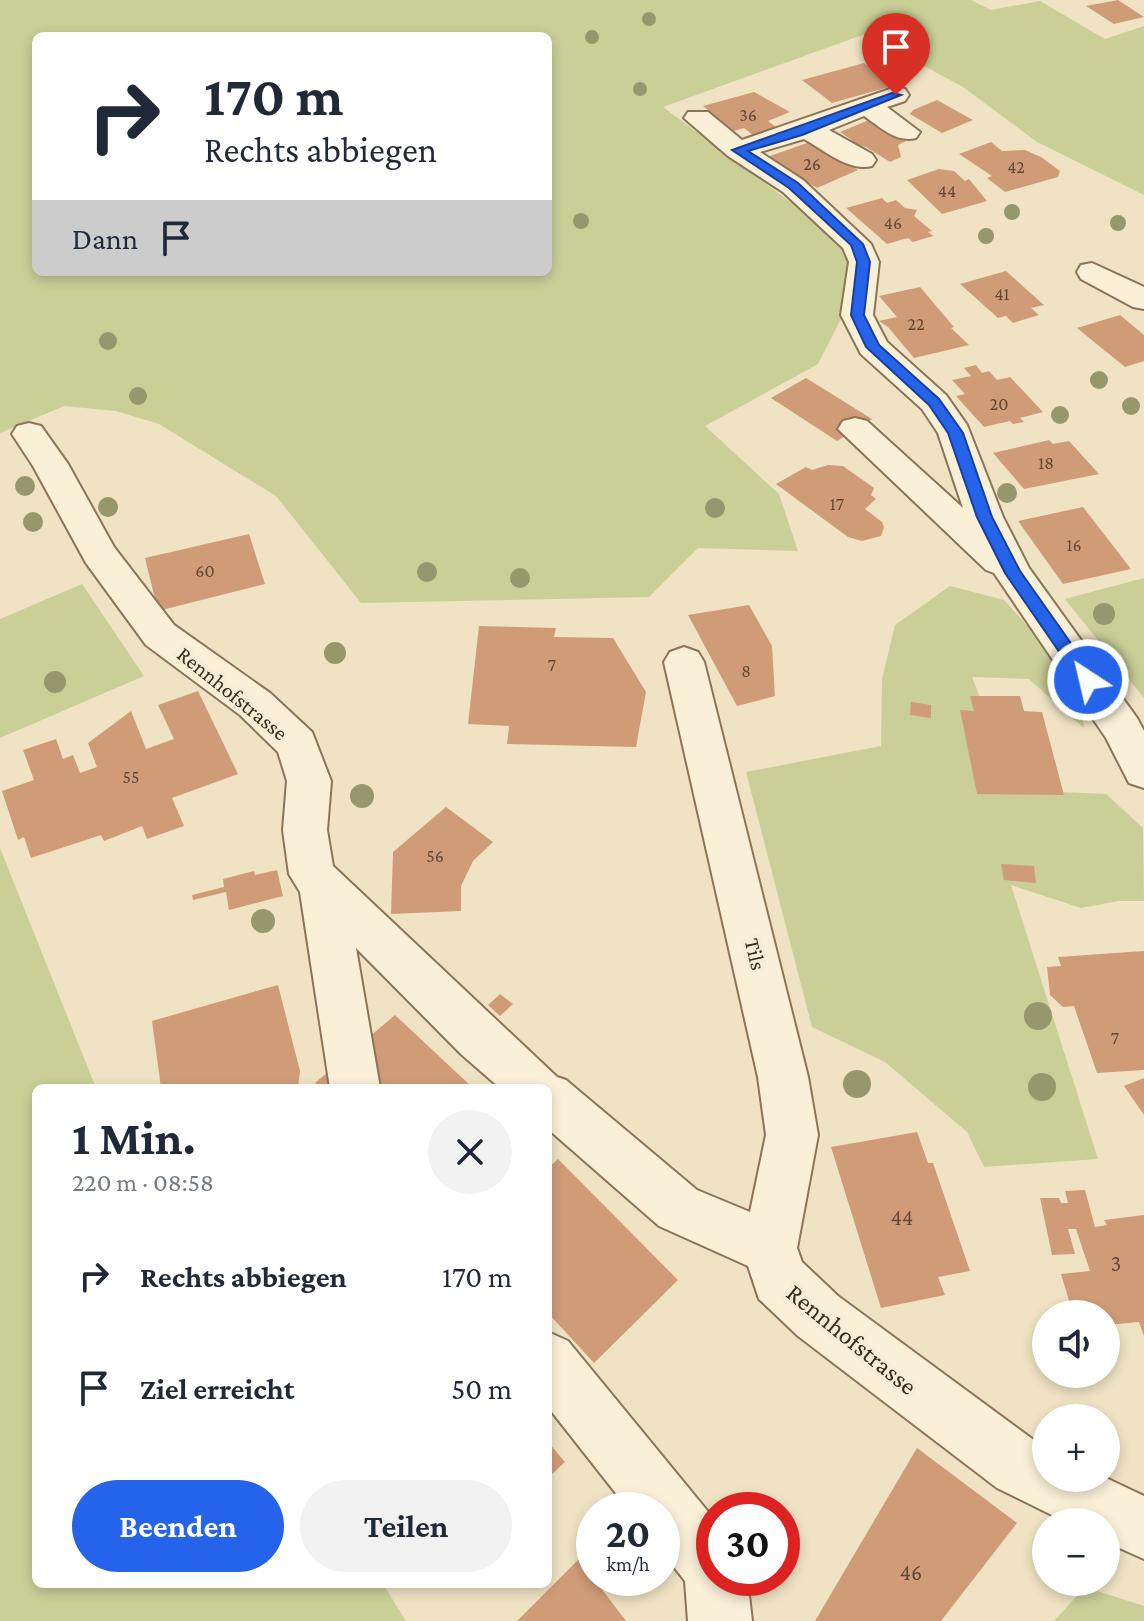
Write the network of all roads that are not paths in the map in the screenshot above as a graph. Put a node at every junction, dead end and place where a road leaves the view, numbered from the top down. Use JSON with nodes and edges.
{"nodes":[{"id":1,"x":896,"y":95,"type":"dead end"},
{"id":2,"x":867,"y":106,"type":"junction"},
{"id":3,"x":698,"y":118,"type":"dead end"},
{"id":4,"x":807,"y":129,"type":"junction"},
{"id":5,"x":906,"y":132,"type":"dead end"},
{"id":6,"x":738,"y":150,"type":"junction"},
{"id":7,"x":862,"y":160,"type":"dead end"},
{"id":8,"x":1092,"y":272,"type":"dead end"},
{"id":9,"x":1144,"y":300,"type":"edge"},
{"id":10,"x":855,"y":429,"type":"dead end"},
{"id":11,"x":29,"y":434,"type":"dead end"},
{"id":12,"x":1013,"y":573,"type":"junction"},
{"id":13,"x":684,"y":662,"type":"dead end"},
{"id":14,"x":1144,"y":771,"type":"edge"},
{"id":15,"x":322,"y":884,"type":"junction"},
{"id":16,"x":354,"y":1084,"type":"edge"},
{"id":17,"x":532,"y":1084,"type":"edge"},
{"id":18,"x":552,"y":1100,"type":"edge"},
{"id":19,"x":770,"y":1248,"type":"junction"},
{"id":20,"x":552,"y":1366,"type":"edge"},
{"id":21,"x":1144,"y":1528,"type":"edge"},
{"id":22,"x":696,"y":1546,"type":"edge"},
{"id":23,"x":718,"y":1596,"type":"edge"},
{"id":24,"x":720,"y":1621,"type":"edge"}],
"edges":[{"from":1,"to":2,"type":"street"},
{"from":2,"to":4,"type":"street"},
{"from":2,"to":5,"type":"street"},
{"from":3,"to":6,"type":"street"},
{"from":4,"to":6,"type":"street"},
{"from":4,"to":7,"type":"street"},
{"from":6,"to":12,"type":"street"},
{"from":8,"to":9,"type":"street"},
{"from":10,"to":12,"type":"street"},
{"from":11,"to":15,"type":"street","name":"Rennhofstrasse"},
{"from":12,"to":14,"type":"street"},
{"from":13,"to":19,"type":"street","name":"Tils"},
{"from":15,"to":16,"type":"street"},
{"from":15,"to":17,"type":"street","name":"Rennhofstrasse"},
{"from":18,"to":19,"type":"street"},
{"from":19,"to":21,"type":"street","name":"Rennhofstrasse"},
{"from":20,"to":22,"type":"street"},
{"from":23,"to":24,"type":"street"}]}
